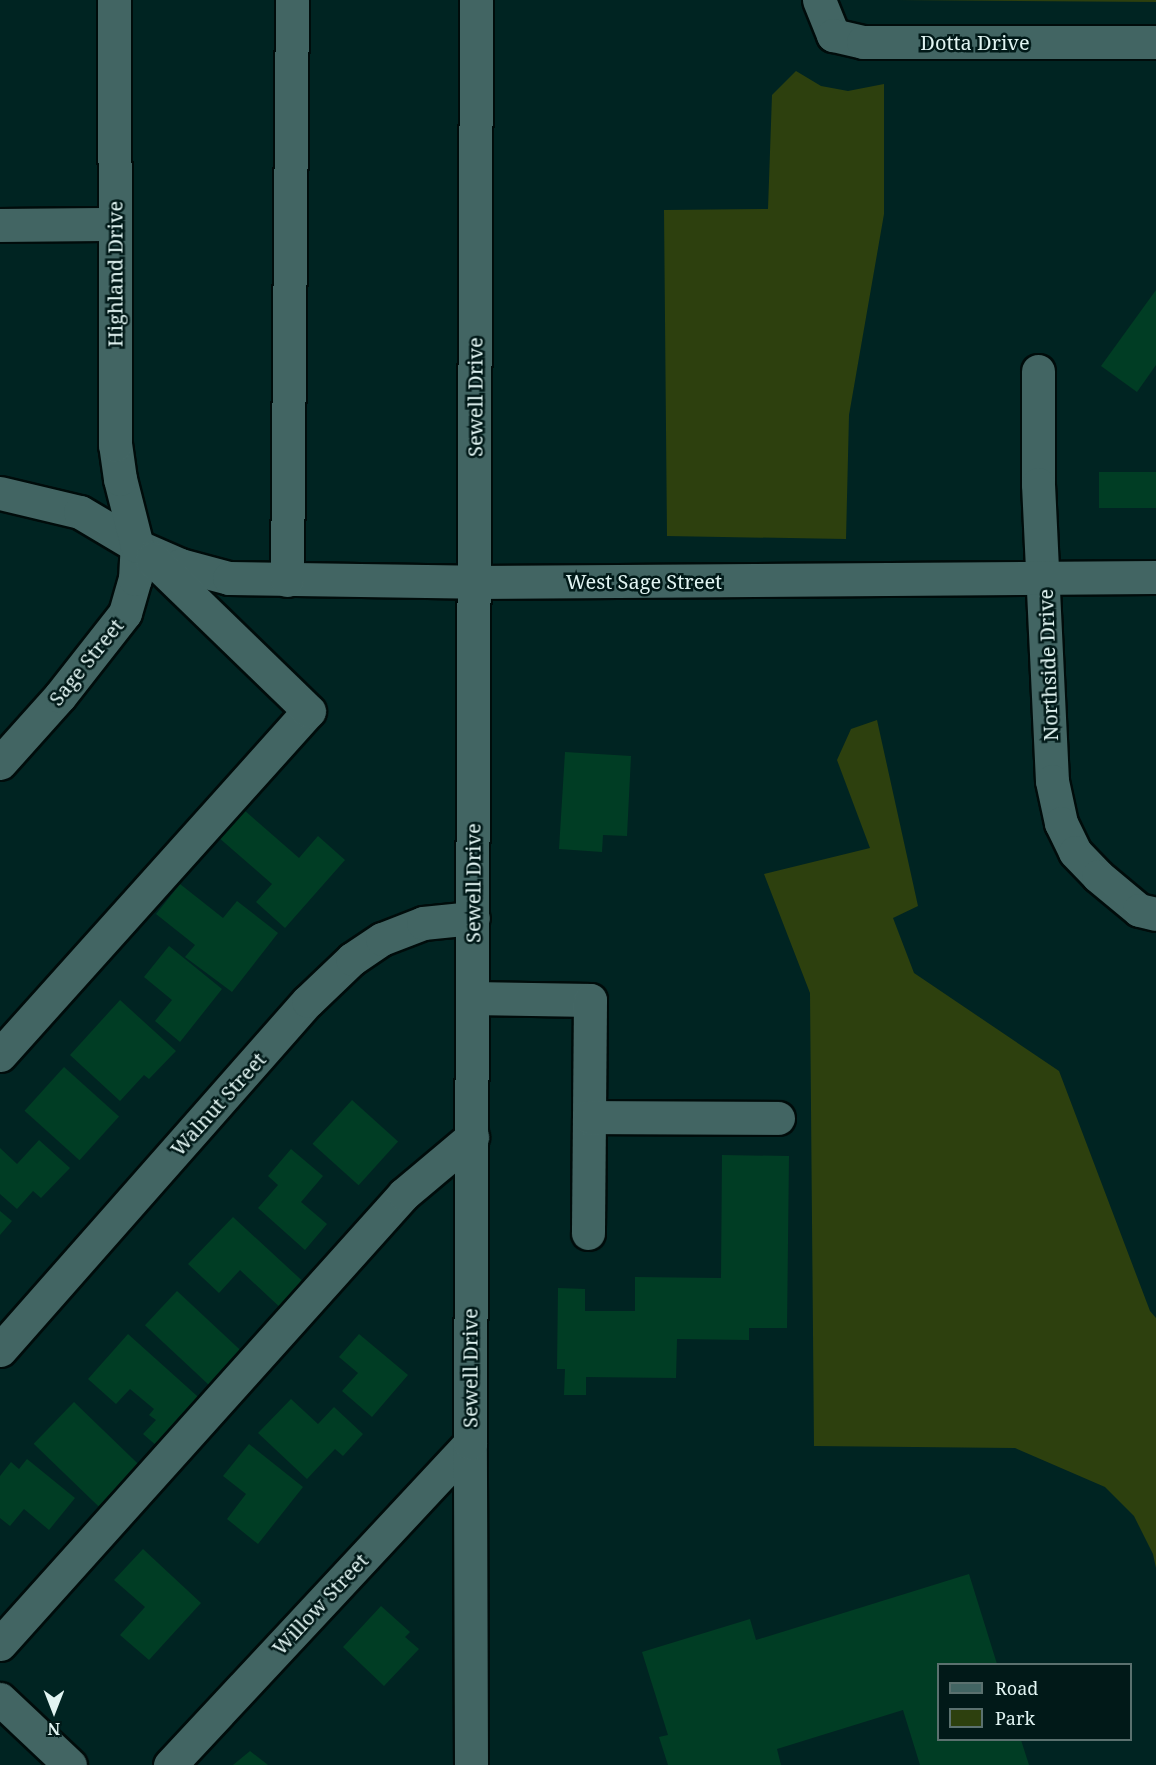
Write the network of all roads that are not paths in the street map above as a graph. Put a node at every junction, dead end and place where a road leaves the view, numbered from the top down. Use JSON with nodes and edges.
{"nodes":[{"id":1,"x":114,"y":0,"type":"edge"},
{"id":2,"x":292,"y":0,"type":"edge"},
{"id":3,"x":476,"y":0,"type":"edge"},
{"id":4,"x":819,"y":0,"type":"edge"},
{"id":5,"x":1156,"y":42,"type":"edge"},
{"id":6,"x":114,"y":224,"type":"junction"},
{"id":7,"x":0,"y":225,"type":"edge"},
{"id":8,"x":1038,"y":371,"type":"dead end"},
{"id":9,"x":3,"y":495,"type":"edge"},
{"id":10,"x":137,"y":546,"type":"junction"},
{"id":11,"x":1156,"y":577,"type":"edge"},
{"id":12,"x":1045,"y":578,"type":"junction"},
{"id":13,"x":287,"y":580,"type":"junction"},
{"id":14,"x":475,"y":582,"type":"junction"},
{"id":15,"x":0,"y":763,"type":"edge"},
{"id":16,"x":1156,"y":914,"type":"edge"},
{"id":17,"x":473,"y":918,"type":"junction"},
{"id":18,"x":473,"y":998,"type":"junction"},
{"id":19,"x":0,"y":1055,"type":"edge"},
{"id":20,"x":589,"y":1117,"type":"junction"},
{"id":21,"x":778,"y":1118,"type":"dead end"},
{"id":22,"x":472,"y":1137,"type":"junction"},
{"id":23,"x":588,"y":1233,"type":"dead end"},
{"id":24,"x":0,"y":1350,"type":"edge"},
{"id":25,"x":470,"y":1443,"type":"junction"},
{"id":26,"x":0,"y":1644,"type":"edge"},
{"id":27,"x":0,"y":1699,"type":"edge"},
{"id":28,"x":70,"y":1765,"type":"edge"},
{"id":29,"x":170,"y":1765,"type":"edge"},
{"id":30,"x":471,"y":1765,"type":"edge"}],
"edges":[{"from":1,"to":6,"type":"street","name":"Highland Drive"},
{"from":2,"to":13,"type":"street"},
{"from":3,"to":14,"type":"street","name":"Sewell Drive"},
{"from":4,"to":5,"type":"street","name":"Dotta Drive"},
{"from":6,"to":7,"type":"street"},
{"from":6,"to":10,"type":"street","name":"Highland Drive"},
{"from":8,"to":12,"type":"street","name":"Northside Drive"},
{"from":9,"to":10,"type":"street"},
{"from":10,"to":13,"type":"street","name":"West Sage Street"},
{"from":10,"to":15,"type":"street","name":"Sage Street"},
{"from":10,"to":19,"type":"street"},
{"from":11,"to":12,"type":"street","name":"West Sage Street"},
{"from":12,"to":14,"type":"street","name":"West Sage Street"},
{"from":12,"to":16,"type":"street","name":"Northside Drive"},
{"from":13,"to":14,"type":"street","name":"West Sage Street"},
{"from":14,"to":17,"type":"street","name":"Sewell Drive"},
{"from":17,"to":18,"type":"street","name":"Sewell Drive"},
{"from":17,"to":24,"type":"street","name":"Walnut Street"},
{"from":18,"to":20,"type":"street"},
{"from":18,"to":22,"type":"street","name":"Sewell Drive"},
{"from":20,"to":21,"type":"street"},
{"from":20,"to":23,"type":"street"},
{"from":22,"to":25,"type":"street","name":"Sewell Drive"},
{"from":22,"to":26,"type":"street"},
{"from":25,"to":29,"type":"street","name":"Willow Street"},
{"from":25,"to":30,"type":"street","name":"Sewell Drive"},
{"from":27,"to":28,"type":"street"}]}
